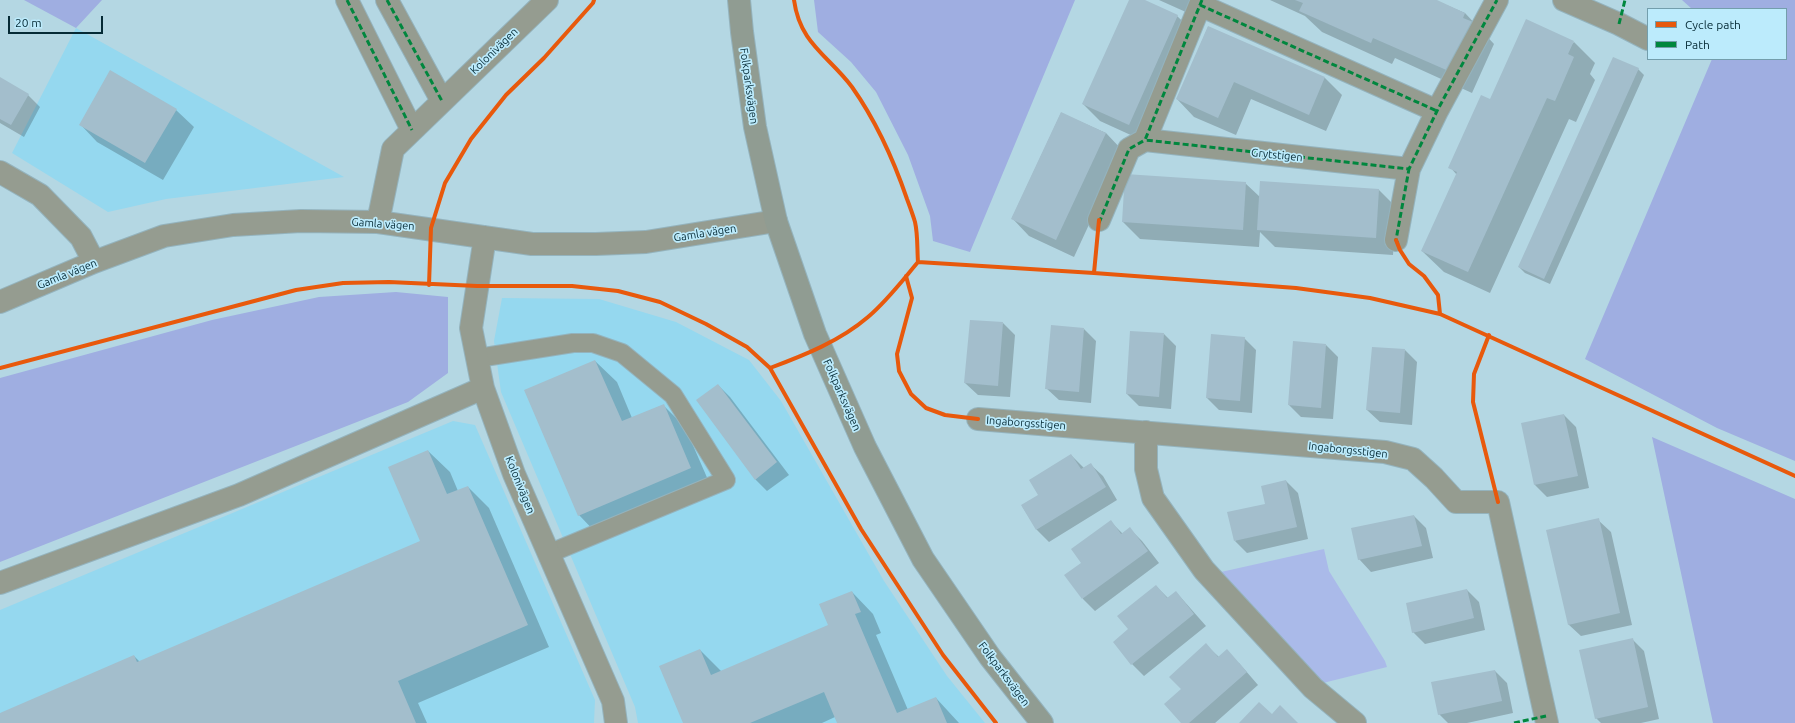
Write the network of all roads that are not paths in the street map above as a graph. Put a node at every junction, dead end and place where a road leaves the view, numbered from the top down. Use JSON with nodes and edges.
{"nodes":[{"id":1,"x":347,"y":0,"type":"edge"},
{"id":2,"x":387,"y":0,"type":"edge"},
{"id":3,"x":547,"y":0,"type":"edge"},
{"id":4,"x":739,"y":0,"type":"edge"},
{"id":5,"x":1497,"y":0,"type":"edge"},
{"id":6,"x":1564,"y":0,"type":"edge"},
{"id":7,"x":1201,"y":3,"type":"edge"},
{"id":8,"x":1647,"y":38,"type":"edge"},
{"id":9,"x":442,"y":101,"type":"junction"},
{"id":10,"x":1437,"y":111,"type":"junction"},
{"id":11,"x":412,"y":130,"type":"junction"},
{"id":12,"x":1145,"y":140,"type":"junction"},
{"id":13,"x":1409,"y":169,"type":"junction"},
{"id":14,"x":0,"y":172,"type":"edge"},
{"id":15,"x":1099,"y":220,"type":"dead end"},
{"id":16,"x":776,"y":221,"type":"junction"},
{"id":17,"x":378,"y":222,"type":"junction"},
{"id":18,"x":485,"y":237,"type":"junction"},
{"id":19,"x":1396,"y":240,"type":"dead end"},
{"id":20,"x":94,"y":262,"type":"junction"},
{"id":21,"x":0,"y":302,"type":"edge"},
{"id":22,"x":478,"y":358,"type":"junction"},
{"id":23,"x":483,"y":388,"type":"junction"},
{"id":24,"x":978,"y":419,"type":"dead end"},
{"id":25,"x":1146,"y":432,"type":"junction"},
{"id":26,"x":548,"y":554,"type":"junction"},
{"id":27,"x":0,"y":583,"type":"edge"},
{"id":28,"x":616,"y":723,"type":"edge"},
{"id":29,"x":1042,"y":723,"type":"edge"},
{"id":30,"x":1356,"y":723,"type":"edge"},
{"id":31,"x":1547,"y":723,"type":"edge"}],
"edges":[{"from":1,"to":11,"type":"street"},
{"from":2,"to":9,"type":"street"},
{"from":3,"to":9,"type":"street","name":"Kolonivägen"},
{"from":4,"to":16,"type":"main road","name":"Folkparksvägen"},
{"from":5,"to":10,"type":"street"},
{"from":6,"to":8,"type":"street"},
{"from":7,"to":10,"type":"street"},
{"from":7,"to":12,"type":"street"},
{"from":9,"to":11,"type":"street","name":"Kolonivägen"},
{"from":10,"to":13,"type":"street"},
{"from":11,"to":17,"type":"street","name":"Kolonivägen"},
{"from":12,"to":13,"type":"street","name":"Grytstigen"},
{"from":12,"to":15,"type":"street"},
{"from":13,"to":19,"type":"street"},
{"from":14,"to":20,"type":"street"},
{"from":16,"to":18,"type":"street","name":"Gamla vägen"},
{"from":16,"to":29,"type":"main road","name":"Folkparksvägen"},
{"from":17,"to":18,"type":"street","name":"Gamla vägen"},
{"from":17,"to":20,"type":"street","name":"Gamla vägen"},
{"from":18,"to":22,"type":"street","name":"Kolonivägen"},
{"from":20,"to":21,"type":"street","name":"Gamla vägen"},
{"from":22,"to":23,"type":"street","name":"Kolonivägen"},
{"from":22,"to":26,"type":"lane"},
{"from":23,"to":26,"type":"street","name":"Kolonivägen"},
{"from":23,"to":27,"type":"street"},
{"from":24,"to":25,"type":"street","name":"Ingaborgsstigen"},
{"from":25,"to":30,"type":"street"},
{"from":25,"to":31,"type":"street","name":"Ingaborgsstigen"},
{"from":26,"to":28,"type":"street","name":"Kolonivägen"}]}
